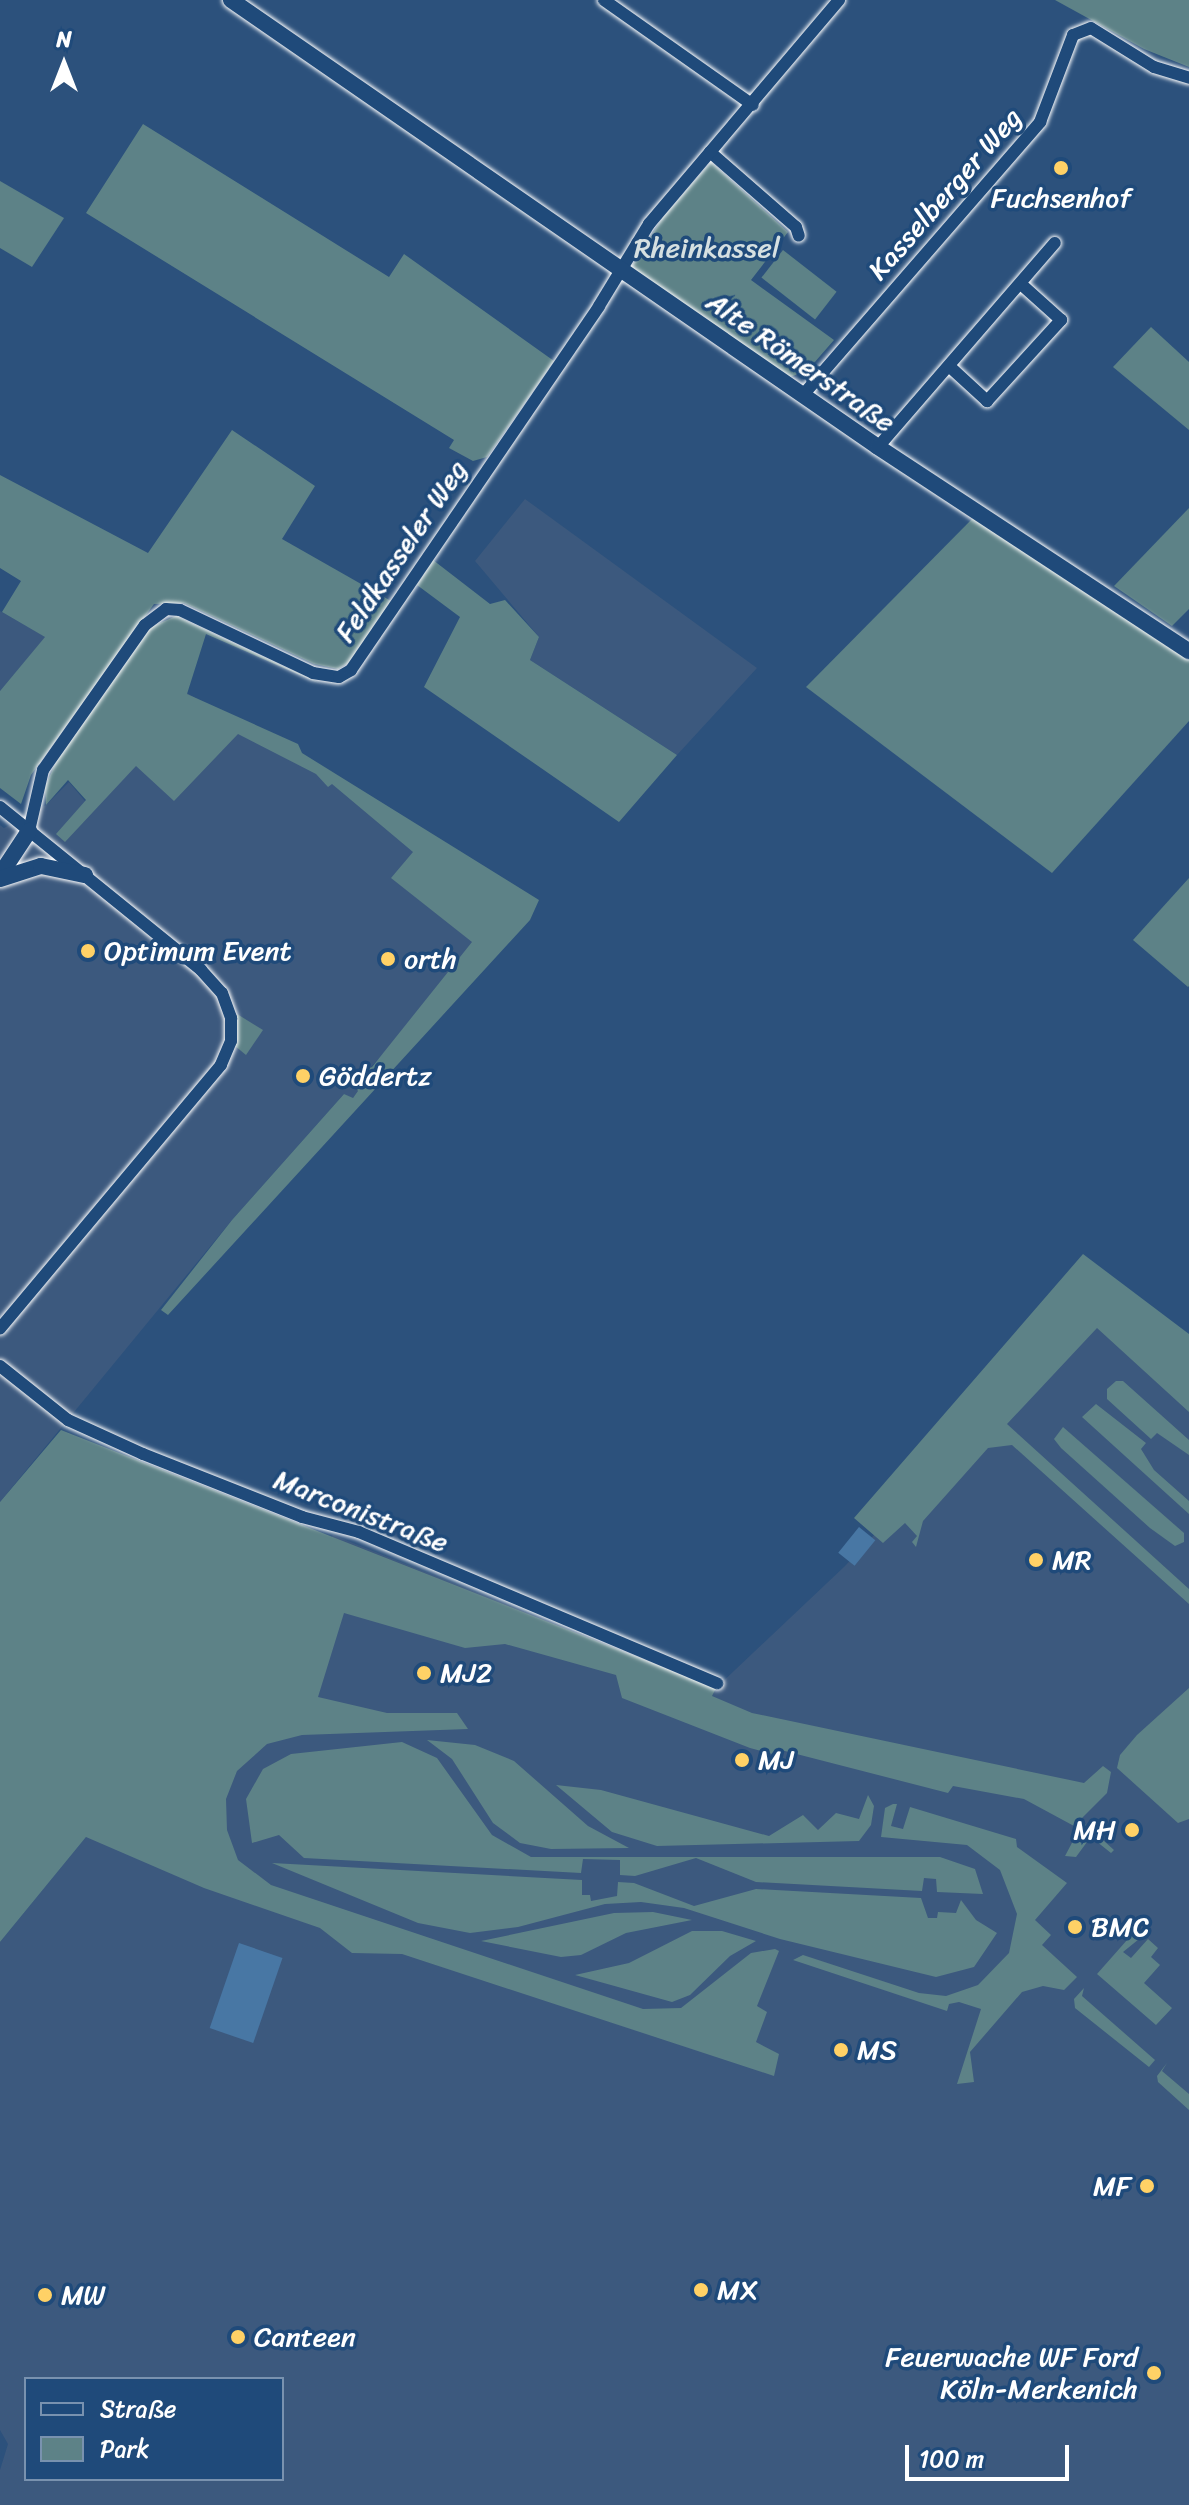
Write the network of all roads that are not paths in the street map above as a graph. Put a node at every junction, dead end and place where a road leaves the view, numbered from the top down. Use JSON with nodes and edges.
{"nodes":[{"id":1,"x":231,"y":0,"type":"edge"},
{"id":2,"x":604,"y":0,"type":"edge"},
{"id":3,"x":839,"y":0,"type":"edge"},
{"id":4,"x":1189,"y":78,"type":"edge"},
{"id":5,"x":753,"y":105,"type":"junction"},
{"id":6,"x":710,"y":152,"type":"junction"},
{"id":7,"x":799,"y":236,"type":"dead end"},
{"id":8,"x":1055,"y":243,"type":"dead end"},
{"id":9,"x":623,"y":268,"type":"junction"},
{"id":10,"x":1022,"y":285,"type":"junction"},
{"id":11,"x":949,"y":366,"type":"junction"},
{"id":12,"x":803,"y":395,"type":"junction"},
{"id":13,"x":878,"y":447,"type":"junction"},
{"id":14,"x":1189,"y":651,"type":"edge"},
{"id":15,"x":0,"y":807,"type":"edge"},
{"id":16,"x":29,"y":831,"type":"junction"},
{"id":17,"x":85,"y":875,"type":"junction"},
{"id":18,"x":0,"y":877,"type":"edge"},
{"id":19,"x":0,"y":1328,"type":"edge"},
{"id":20,"x":0,"y":1366,"type":"edge"},
{"id":21,"x":717,"y":1683,"type":"dead end"}],
"edges":[{"from":1,"to":9,"type":"street","name":"Alte Römerstraße"},
{"from":2,"to":5,"type":"street"},
{"from":3,"to":5,"type":"street","name":"Feldkasseler Weg"},
{"from":4,"to":12,"type":"street","name":"Kasselberger Weg"},
{"from":5,"to":6,"type":"street","name":"Feldkasseler Weg"},
{"from":6,"to":7,"type":"street"},
{"from":6,"to":9,"type":"street","name":"Feldkasseler Weg"},
{"from":8,"to":10,"type":"street"},
{"from":9,"to":12,"type":"street","name":"Alte Römerstraße"},
{"from":9,"to":16,"type":"street","name":"Feldkasseler Weg"},
{"from":10,"to":11,"type":"street"},
{"from":10,"to":11,"type":"street"},
{"from":11,"to":13,"type":"street"},
{"from":12,"to":13,"type":"street","name":"Alte Römerstraße"},
{"from":13,"to":14,"type":"street","name":"Alte Römerstraße"},
{"from":15,"to":16,"type":"street"},
{"from":16,"to":17,"type":"street"},
{"from":16,"to":18,"type":"street","name":"Feldkasseler Weg"},
{"from":17,"to":18,"type":"street"},
{"from":17,"to":19,"type":"street"},
{"from":20,"to":21,"type":"street","name":"Marconistraße"}]}
